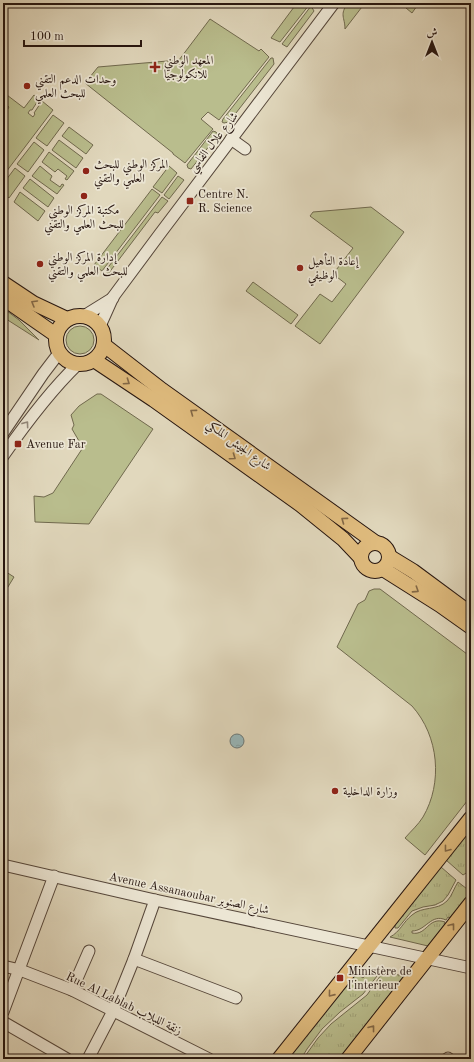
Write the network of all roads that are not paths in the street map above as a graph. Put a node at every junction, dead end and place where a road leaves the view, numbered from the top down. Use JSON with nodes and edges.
{"nodes":[{"id":1,"x":334,"y":3,"type":"edge"},
{"id":2,"x":231,"y":139,"type":"junction"},
{"id":3,"x":245,"y":149,"type":"dead end"},
{"id":4,"x":3,"y":283,"type":"edge"},
{"id":5,"x":114,"y":297,"type":"junction"},
{"id":6,"x":3,"y":298,"type":"edge"},
{"id":7,"x":84,"y":316,"type":"junction"},
{"id":8,"x":67,"y":319,"type":"junction"},
{"id":9,"x":100,"y":326,"type":"junction"},
{"id":10,"x":56,"y":335,"type":"junction"},
{"id":11,"x":104,"y":345,"type":"junction"},
{"id":12,"x":59,"y":353,"type":"junction"},
{"id":13,"x":94,"y":360,"type":"junction"},
{"id":14,"x":78,"y":364,"type":"junction"},
{"id":15,"x":3,"y":433,"type":"edge"},
{"id":16,"x":3,"y":456,"type":"edge"},
{"id":17,"x":376,"y":543,"type":"junction"},
{"id":18,"x":361,"y":558,"type":"junction"},
{"id":19,"x":387,"y":563,"type":"junction"},
{"id":20,"x":471,"y":614,"type":"edge"},
{"id":21,"x":471,"y":627,"type":"edge"},
{"id":22,"x":471,"y":818,"type":"edge"},
{"id":23,"x":3,"y":864,"type":"edge"},
{"id":24,"x":54,"y":876,"type":"junction"},
{"id":25,"x":155,"y":900,"type":"junction"},
{"id":26,"x":471,"y":903,"type":"edge"},
{"id":27,"x":370,"y":946,"type":"junction"},
{"id":28,"x":89,"y":951,"type":"dead end"},
{"id":29,"x":428,"y":958,"type":"junction"},
{"id":30,"x":134,"y":959,"type":"junction"},
{"id":31,"x":3,"y":966,"type":"edge"},
{"id":32,"x":471,"y":968,"type":"edge"},
{"id":33,"x":20,"y":970,"type":"junction"},
{"id":34,"x":72,"y":990,"type":"junction"},
{"id":35,"x":236,"y":998,"type":"dead end"},
{"id":36,"x":113,"y":1011,"type":"junction"},
{"id":37,"x":3,"y":1012,"type":"edge"},
{"id":38,"x":3,"y":1022,"type":"edge"},
{"id":39,"x":67,"y":1059,"type":"edge"},
{"id":40,"x":88,"y":1059,"type":"edge"},
{"id":41,"x":209,"y":1059,"type":"edge"},
{"id":42,"x":279,"y":1059,"type":"edge"},
{"id":43,"x":348,"y":1059,"type":"edge"}],
"edges":[{"from":1,"to":2,"type":"street","name":"شارع علال الفاسي"},
{"from":2,"to":3,"type":"street"},
{"from":2,"to":5,"type":"street","name":"شارع علال الفاسي"},
{"from":8,"to":4,"type":"main road","one_way":true},
{"from":5,"to":7,"type":"street","name":"شارع علال الفاسي"},
{"from":5,"to":9,"type":"street","name":"شارع علال الفاسي"},
{"from":6,"to":10,"type":"main road"},
{"from":7,"to":8,"type":"main road"},
{"from":7,"to":9,"type":"main road"},
{"from":8,"to":10,"type":"main road"},
{"from":9,"to":11,"type":"main road"},
{"from":10,"to":12,"type":"main road"},
{"from":11,"to":13,"type":"main road"},
{"from":17,"to":11,"type":"main road","name":"شارع الجيش الملكي","one_way":true},
{"from":12,"to":14,"type":"main road"},
{"from":12,"to":15,"type":"street"},
{"from":13,"to":14,"type":"main road"},
{"from":13,"to":18,"type":"main road","name":"شارع الجيش الملكي","one_way":true},
{"from":16,"to":14,"type":"street","one_way":true},
{"from":17,"to":18,"type":"main road"},
{"from":17,"to":19,"type":"main road"},
{"from":18,"to":19,"type":"main road"},
{"from":19,"to":20,"type":"main road"},
{"from":19,"to":21,"type":"main road","one_way":true},
{"from":22,"to":27,"type":"main road","one_way":true},
{"from":23,"to":24,"type":"street","name":"Avenue Assanaoubar شارع الصنوبر"},
{"from":24,"to":25,"type":"street","name":"Avenue Assanaoubar شارع الصنوبر"},
{"from":24,"to":33,"type":"street"},
{"from":25,"to":27,"type":"street","name":"Avenue Assanaoubar شارع الصنوبر"},
{"from":25,"to":30,"type":"street"},
{"from":29,"to":26,"type":"main road","one_way":true},
{"from":27,"to":29,"type":"street","name":"Avenue Assanaoubar شارع الصنوبر"},
{"from":27,"to":42,"type":"main road","one_way":true},
{"from":28,"to":34,"type":"street"},
{"from":29,"to":32,"type":"street","name":"Avenue Assanaoubar شارع الصنوبر"},
{"from":43,"to":29,"type":"main road","one_way":true},
{"from":30,"to":35,"type":"street"},
{"from":30,"to":36,"type":"street"},
{"from":31,"to":33,"type":"street","name":"Rue Al Lablab زنقة اللبلاب"},
{"from":33,"to":34,"type":"street","name":"Rue Al Lablab زنقة اللبلاب"},
{"from":33,"to":37,"type":"street"},
{"from":34,"to":36,"type":"street","name":"Rue Al Lablab زنقة اللبلاب"},
{"from":36,"to":40,"type":"street"},
{"from":36,"to":41,"type":"street","name":"Rue Al Lablab زنقة اللبلاب"},
{"from":38,"to":39,"type":"street"}]}
